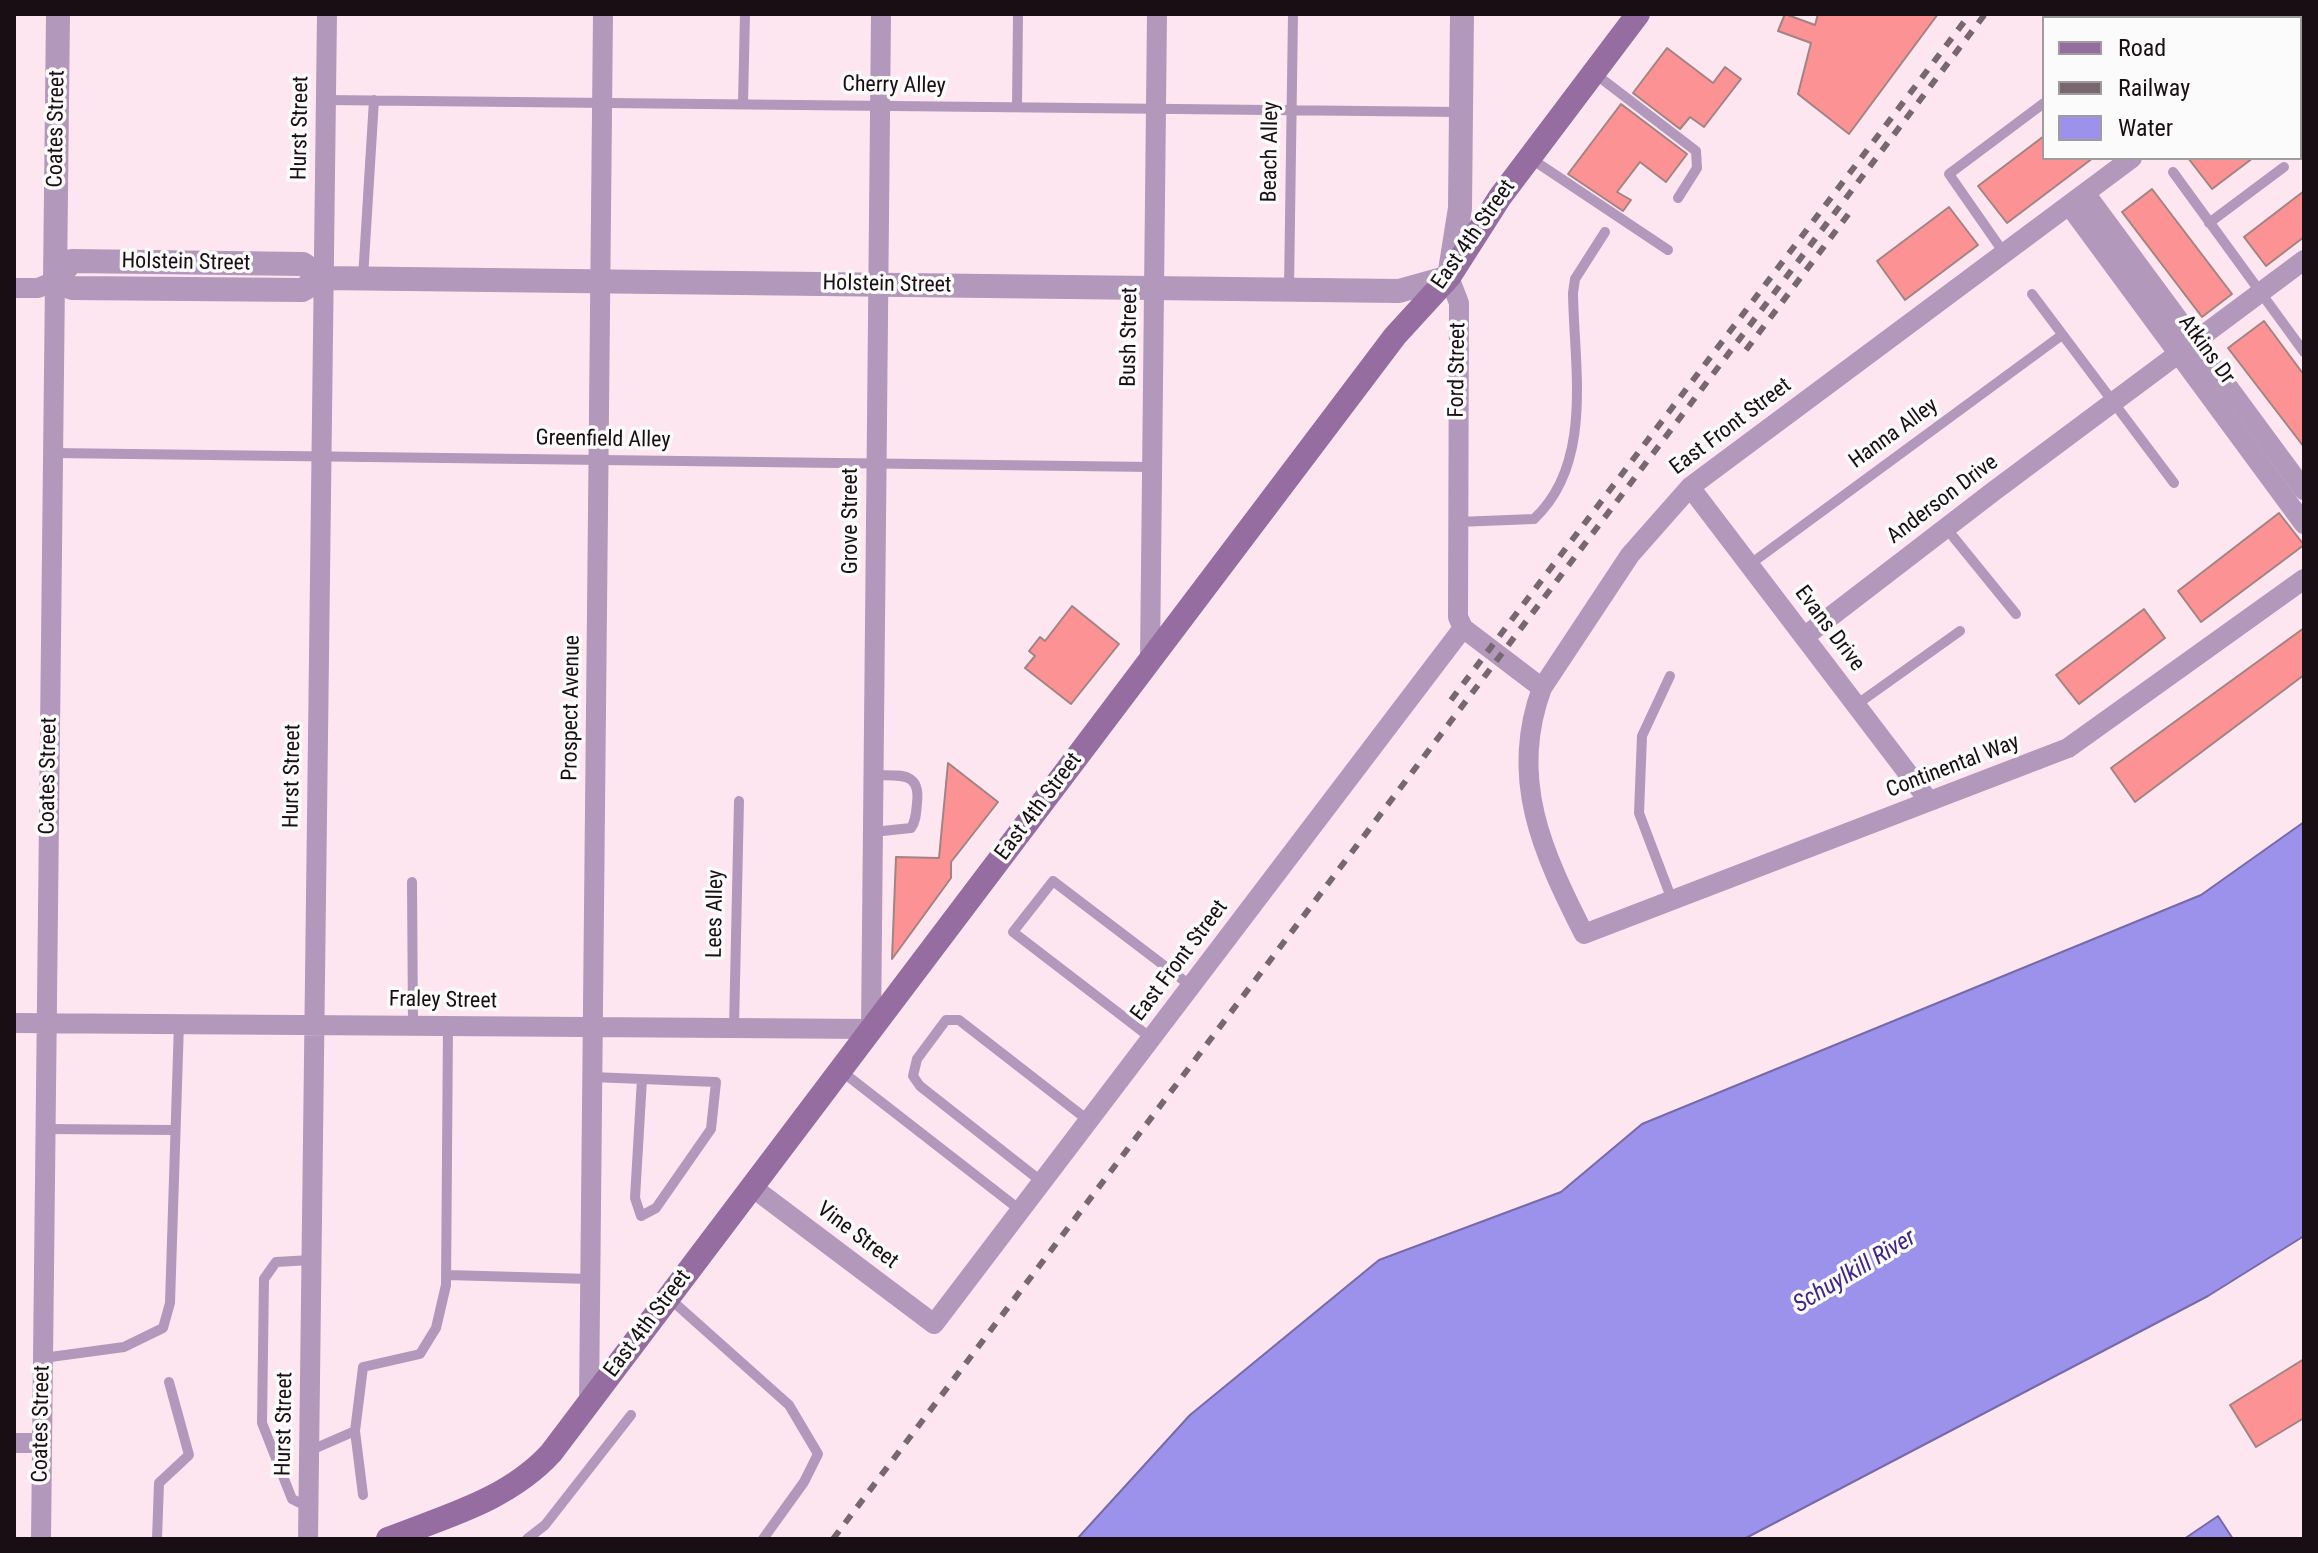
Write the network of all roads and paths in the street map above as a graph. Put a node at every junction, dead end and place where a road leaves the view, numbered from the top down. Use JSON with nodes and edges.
{"nodes":[{"id":1,"x":58,"y":14,"type":"edge"},
{"id":2,"x":327,"y":14,"type":"edge"},
{"id":3,"x":603,"y":14,"type":"edge"},
{"id":4,"x":745,"y":14,"type":"edge"},
{"id":5,"x":881,"y":14,"type":"edge"},
{"id":6,"x":1018,"y":14,"type":"edge"},
{"id":7,"x":1157,"y":14,"type":"edge"},
{"id":8,"x":1293,"y":14,"type":"edge"},
{"id":9,"x":1462,"y":14,"type":"edge"},
{"id":10,"x":1638,"y":14,"type":"edge"},
{"id":11,"x":1594,"y":73,"type":"junction"},
{"id":12,"x":325,"y":100,"type":"junction"},
{"id":13,"x":374,"y":100,"type":"junction"},
{"id":14,"x":602,"y":103,"type":"junction"},
{"id":15,"x":743,"y":104,"type":"junction"},
{"id":16,"x":2042,"y":104,"type":"edge"},
{"id":17,"x":880,"y":106,"type":"junction"},
{"id":18,"x":1017,"y":107,"type":"junction"},
{"id":19,"x":1156,"y":109,"type":"junction"},
{"id":20,"x":1292,"y":110,"type":"junction"},
{"id":21,"x":1461,"y":112,"type":"junction"},
{"id":22,"x":1530,"y":158,"type":"junction"},
{"id":23,"x":2129,"y":160,"type":"edge"},
{"id":24,"x":2284,"y":167,"type":"dead end"},
{"id":25,"x":2173,"y":172,"type":"dead end"},
{"id":26,"x":1678,"y":198,"type":"dead end"},
{"id":27,"x":2077,"y":199,"type":"junction"},
{"id":28,"x":2209,"y":223,"type":"junction"},
{"id":29,"x":1605,"y":232,"type":"dead end"},
{"id":30,"x":1668,"y":250,"type":"dead end"},
{"id":31,"x":2004,"y":253,"type":"junction"},
{"id":32,"x":2304,"y":260,"type":"edge"},
{"id":33,"x":1449,"y":277,"type":"junction"},
{"id":34,"x":323,"y":278,"type":"junction"},
{"id":35,"x":363,"y":278,"type":"junction"},
{"id":36,"x":55,"y":281,"type":"junction"},
{"id":37,"x":601,"y":281,"type":"junction"},
{"id":38,"x":877,"y":285,"type":"junction"},
{"id":39,"x":14,"y":288,"type":"edge"},
{"id":40,"x":1154,"y":288,"type":"junction"},
{"id":41,"x":1289,"y":290,"type":"junction"},
{"id":42,"x":2032,"y":294,"type":"dead end"},
{"id":43,"x":2260,"y":294,"type":"junction"},
{"id":44,"x":2062,"y":335,"type":"junction"},
{"id":45,"x":2187,"y":348,"type":"junction"},
{"id":46,"x":2304,"y":352,"type":"edge"},
{"id":47,"x":2113,"y":404,"type":"junction"},
{"id":48,"x":53,"y":453,"type":"junction"},
{"id":49,"x":321,"y":457,"type":"junction"},
{"id":50,"x":598,"y":460,"type":"junction"},
{"id":51,"x":876,"y":464,"type":"junction"},
{"id":52,"x":1152,"y":467,"type":"junction"},
{"id":53,"x":2174,"y":483,"type":"dead end"},
{"id":54,"x":1690,"y":487,"type":"junction"},
{"id":55,"x":2304,"y":490,"type":"edge"},
{"id":56,"x":1457,"y":522,"type":"junction"},
{"id":57,"x":2304,"y":524,"type":"edge"},
{"id":58,"x":1946,"y":528,"type":"junction"},
{"id":59,"x":1749,"y":565,"type":"junction"},
{"id":60,"x":2304,"y":579,"type":"edge"},
{"id":61,"x":2016,"y":614,"type":"dead end"},
{"id":62,"x":1463,"y":628,"type":"junction"},
{"id":63,"x":1960,"y":631,"type":"dead end"},
{"id":64,"x":1804,"y":637,"type":"junction"},
{"id":65,"x":1150,"y":660,"type":"junction"},
{"id":66,"x":1670,"y":676,"type":"dead end"},
{"id":67,"x":1542,"y":688,"type":"junction"},
{"id":68,"x":1856,"y":705,"type":"junction"},
{"id":69,"x":873,"y":775,"type":"junction"},
{"id":70,"x":739,"y":801,"type":"dead end"},
{"id":71,"x":1929,"y":801,"type":"junction"},
{"id":72,"x":873,"y":832,"type":"junction"},
{"id":73,"x":412,"y":882,"type":"dead end"},
{"id":74,"x":1672,"y":900,"type":"junction"},
{"id":75,"x":1584,"y":934,"type":"joint"},
{"id":76,"x":1191,"y":986,"type":"junction"},
{"id":77,"x":47,"y":1022,"type":"junction"},
{"id":78,"x":14,"y":1023,"type":"edge"},
{"id":79,"x":179,"y":1023,"type":"junction"},
{"id":80,"x":313,"y":1024,"type":"junction"},
{"id":81,"x":413,"y":1025,"type":"junction"},
{"id":82,"x":448,"y":1025,"type":"junction"},
{"id":83,"x":592,"y":1027,"type":"junction"},
{"id":84,"x":734,"y":1028,"type":"junction"},
{"id":85,"x":871,"y":1029,"type":"junction"},
{"id":86,"x":1151,"y":1038,"type":"junction"},
{"id":87,"x":840,"y":1070,"type":"junction"},
{"id":88,"x":592,"y":1077,"type":"junction"},
{"id":89,"x":642,"y":1079,"type":"junction"},
{"id":90,"x":1089,"y":1121,"type":"junction"},
{"id":91,"x":46,"y":1129,"type":"junction"},
{"id":92,"x":175,"y":1130,"type":"junction"},
{"id":93,"x":1042,"y":1182,"type":"junction"},
{"id":94,"x":752,"y":1187,"type":"junction"},
{"id":95,"x":1020,"y":1210,"type":"junction"},
{"id":96,"x":311,"y":1260,"type":"junction"},
{"id":97,"x":447,"y":1275,"type":"junction"},
{"id":98,"x":590,"y":1279,"type":"junction"},
{"id":99,"x":668,"y":1296,"type":"junction"},
{"id":100,"x":934,"y":1324,"type":"joint"},
{"id":101,"x":43,"y":1358,"type":"junction"},
{"id":102,"x":169,"y":1382,"type":"dead end"},
{"id":103,"x":589,"y":1403,"type":"junction"},
{"id":104,"x":631,"y":1415,"type":"dead end"},
{"id":105,"x":355,"y":1431,"type":"junction"},
{"id":106,"x":14,"y":1443,"type":"edge"},
{"id":107,"x":42,"y":1443,"type":"junction"},
{"id":108,"x":309,"y":1451,"type":"junction"},
{"id":109,"x":363,"y":1495,"type":"dead end"},
{"id":110,"x":308,"y":1507,"type":"junction"},
{"id":111,"x":41,"y":1539,"type":"edge"},
{"id":112,"x":157,"y":1539,"type":"edge"},
{"id":113,"x":308,"y":1539,"type":"edge"},
{"id":114,"x":388,"y":1539,"type":"edge"},
{"id":115,"x":527,"y":1539,"type":"edge"},
{"id":116,"x":763,"y":1539,"type":"edge"}],
"edges":[{"from":1,"to":36,"type":"street","name":"Coates Street"},
{"from":2,"to":12,"type":"street","name":"Hurst Street"},
{"from":3,"to":14,"type":"street","name":"Prospect Avenue"},
{"from":4,"to":15,"type":"lane"},
{"from":5,"to":17,"type":"street","name":"Grove Street"},
{"from":6,"to":18,"type":"lane"},
{"from":7,"to":19,"type":"street","name":"Bush Street"},
{"from":8,"to":20,"type":"lane","name":"Beach Alley"},
{"from":9,"to":21,"type":"street","name":"Ford Street"},
{"from":10,"to":11,"type":"main road","name":"East 4th Street"},
{"from":11,"to":22,"type":"main road","name":"East 4th Street"},
{"from":11,"to":26,"type":"lane"},
{"from":12,"to":13,"type":"lane","name":"Cherry Alley"},
{"from":12,"to":34,"type":"street","name":"Hurst Street"},
{"from":13,"to":14,"type":"lane","name":"Cherry Alley"},
{"from":13,"to":35,"type":"lane"},
{"from":14,"to":15,"type":"lane","name":"Cherry Alley"},
{"from":14,"to":37,"type":"street","name":"Prospect Avenue"},
{"from":15,"to":17,"type":"lane","name":"Cherry Alley"},
{"from":16,"to":31,"type":"lane"},
{"from":17,"to":18,"type":"lane","name":"Cherry Alley"},
{"from":17,"to":38,"type":"street","name":"Grove Street"},
{"from":18,"to":19,"type":"lane","name":"Cherry Alley"},
{"from":19,"to":20,"type":"lane","name":"Cherry Alley"},
{"from":19,"to":40,"type":"street","name":"Bush Street"},
{"from":20,"to":21,"type":"lane","name":"Cherry Alley"},
{"from":20,"to":41,"type":"lane","name":"Beach Alley"},
{"from":21,"to":33,"type":"street","name":"Ford Street"},
{"from":22,"to":30,"type":"lane"},
{"from":22,"to":33,"type":"main road","name":"East 4th Street"},
{"from":23,"to":27,"type":"street","name":"East Front Street"},
{"from":24,"to":28,"type":"lane"},
{"from":25,"to":28,"type":"lane"},
{"from":27,"to":31,"type":"street","name":"East Front Street"},
{"from":27,"to":45,"type":"street","name":"Atkins Dr"},
{"from":28,"to":43,"type":"lane"},
{"from":29,"to":56,"type":"lane"},
{"from":31,"to":54,"type":"street","name":"East Front Street"},
{"from":32,"to":43,"type":"street"},
{"from":33,"to":41,"type":"street","name":"Holstein Street"},
{"from":33,"to":56,"type":"street","name":"Ford Street"},
{"from":33,"to":65,"type":"main road","name":"East 4th Street"},
{"from":34,"to":35,"type":"street","name":"Holstein Street"},
{"from":34,"to":36,"type":"street","name":"Holstein Street"},
{"from":34,"to":49,"type":"street","name":"Hurst Street"},
{"from":35,"to":37,"type":"street","name":"Holstein Street"},
{"from":36,"to":39,"type":"street","name":"Holstein Street"},
{"from":36,"to":48,"type":"street","name":"Coates Street"},
{"from":37,"to":38,"type":"street","name":"Holstein Street"},
{"from":37,"to":50,"type":"street","name":"Prospect Avenue"},
{"from":38,"to":40,"type":"street","name":"Holstein Street"},
{"from":38,"to":51,"type":"street","name":"Grove Street"},
{"from":40,"to":41,"type":"street","name":"Holstein Street"},
{"from":40,"to":52,"type":"street","name":"Bush Street"},
{"from":42,"to":44,"type":"lane"},
{"from":43,"to":45,"type":"street"},
{"from":43,"to":46,"type":"lane"},
{"from":44,"to":47,"type":"lane"},
{"from":44,"to":59,"type":"lane","name":"Hanna Alley"},
{"from":45,"to":47,"type":"street","name":"Anderson Drive"},
{"from":45,"to":55,"type":"street","name":"Atkins Dr"},
{"from":45,"to":57,"type":"street","name":"Atkins Dr"},
{"from":47,"to":53,"type":"lane"},
{"from":47,"to":58,"type":"street","name":"Anderson Drive"},
{"from":48,"to":49,"type":"lane","name":"Greenfield Alley"},
{"from":48,"to":77,"type":"street","name":"Coates Street"},
{"from":49,"to":50,"type":"lane","name":"Greenfield Alley"},
{"from":49,"to":80,"type":"street","name":"Hurst Street"},
{"from":50,"to":51,"type":"lane","name":"Greenfield Alley"},
{"from":50,"to":83,"type":"street","name":"Prospect Avenue"},
{"from":51,"to":52,"type":"lane","name":"Greenfield Alley"},
{"from":51,"to":69,"type":"street","name":"Grove Street"},
{"from":52,"to":65,"type":"street","name":"Bush Street"},
{"from":54,"to":59,"type":"street","name":"Evans Drive"},
{"from":54,"to":67,"type":"street","name":"East Front Street"},
{"from":56,"to":62,"type":"street","name":"Ford Street"},
{"from":58,"to":61,"type":"lane"},
{"from":58,"to":64,"type":"street","name":"Anderson Drive"},
{"from":59,"to":64,"type":"street","name":"Evans Drive"},
{"from":60,"to":71,"type":"street","name":"Continental Way"},
{"from":62,"to":67,"type":"street"},
{"from":62,"to":76,"type":"street","name":"East Front Street"},
{"from":63,"to":68,"type":"lane"},
{"from":64,"to":68,"type":"street","name":"Evans Drive"},
{"from":65,"to":85,"type":"main road","name":"East 4th Street"},
{"from":66,"to":74,"type":"lane"},
{"from":67,"to":75,"type":"street","name":"East Front Street"},
{"from":68,"to":71,"type":"street","name":"Evans Drive"},
{"from":69,"to":72,"type":"street","name":"Grove Street"},
{"from":69,"to":72,"type":"lane"},
{"from":70,"to":84,"type":"lane","name":"Lees Alley"},
{"from":71,"to":74,"type":"street","name":"Continental Way"},
{"from":72,"to":85,"type":"street","name":"Grove Street"},
{"from":73,"to":81,"type":"lane"},
{"from":74,"to":75,"type":"street","name":"Continental Way"},
{"from":76,"to":86,"type":"street","name":"East Front Street"},
{"from":76,"to":86,"type":"lane"},
{"from":77,"to":78,"type":"street","name":"Fraley Street"},
{"from":77,"to":79,"type":"street","name":"Fraley Street"},
{"from":77,"to":91,"type":"street","name":"Coates Street"},
{"from":79,"to":80,"type":"street","name":"Fraley Street"},
{"from":79,"to":92,"type":"lane"},
{"from":80,"to":81,"type":"street","name":"Fraley Street"},
{"from":80,"to":96,"type":"street","name":"Hurst Street"},
{"from":81,"to":82,"type":"street","name":"Fraley Street"},
{"from":82,"to":83,"type":"street","name":"Fraley Street"},
{"from":82,"to":97,"type":"lane"},
{"from":83,"to":84,"type":"street","name":"Fraley Street"},
{"from":83,"to":88,"type":"street","name":"Prospect Avenue"},
{"from":84,"to":85,"type":"street","name":"Fraley Street"},
{"from":85,"to":87,"type":"main road","name":"East 4th Street"},
{"from":86,"to":90,"type":"street","name":"East Front Street"},
{"from":87,"to":94,"type":"main road","name":"East 4th Street"},
{"from":87,"to":95,"type":"lane"},
{"from":88,"to":89,"type":"lane"},
{"from":88,"to":98,"type":"street","name":"Prospect Avenue"},
{"from":89,"to":89,"type":"lane"},
{"from":90,"to":93,"type":"street","name":"East Front Street"},
{"from":90,"to":93,"type":"lane"},
{"from":91,"to":92,"type":"lane"},
{"from":91,"to":101,"type":"street","name":"Coates Street"},
{"from":92,"to":101,"type":"lane"},
{"from":93,"to":95,"type":"street","name":"East Front Street"},
{"from":94,"to":99,"type":"main road","name":"East 4th Street"},
{"from":94,"to":100,"type":"street","name":"Vine Street"},
{"from":95,"to":100,"type":"street","name":"East Front Street"},
{"from":96,"to":108,"type":"street","name":"Hurst Street"},
{"from":96,"to":110,"type":"lane"},
{"from":97,"to":98,"type":"lane"},
{"from":97,"to":105,"type":"lane"},
{"from":98,"to":103,"type":"street","name":"Prospect Avenue"},
{"from":99,"to":103,"type":"main road","name":"East 4th Street"},
{"from":99,"to":116,"type":"lane"},
{"from":101,"to":107,"type":"street","name":"Coates Street"},
{"from":102,"to":112,"type":"lane"},
{"from":103,"to":114,"type":"main road","name":"East 4th Street"},
{"from":104,"to":115,"type":"lane"},
{"from":105,"to":108,"type":"lane"},
{"from":105,"to":109,"type":"lane"},
{"from":106,"to":107,"type":"street"},
{"from":107,"to":111,"type":"street","name":"Coates Street"},
{"from":108,"to":110,"type":"street","name":"Hurst Street"},
{"from":110,"to":113,"type":"street","name":"Hurst Street"}]}
